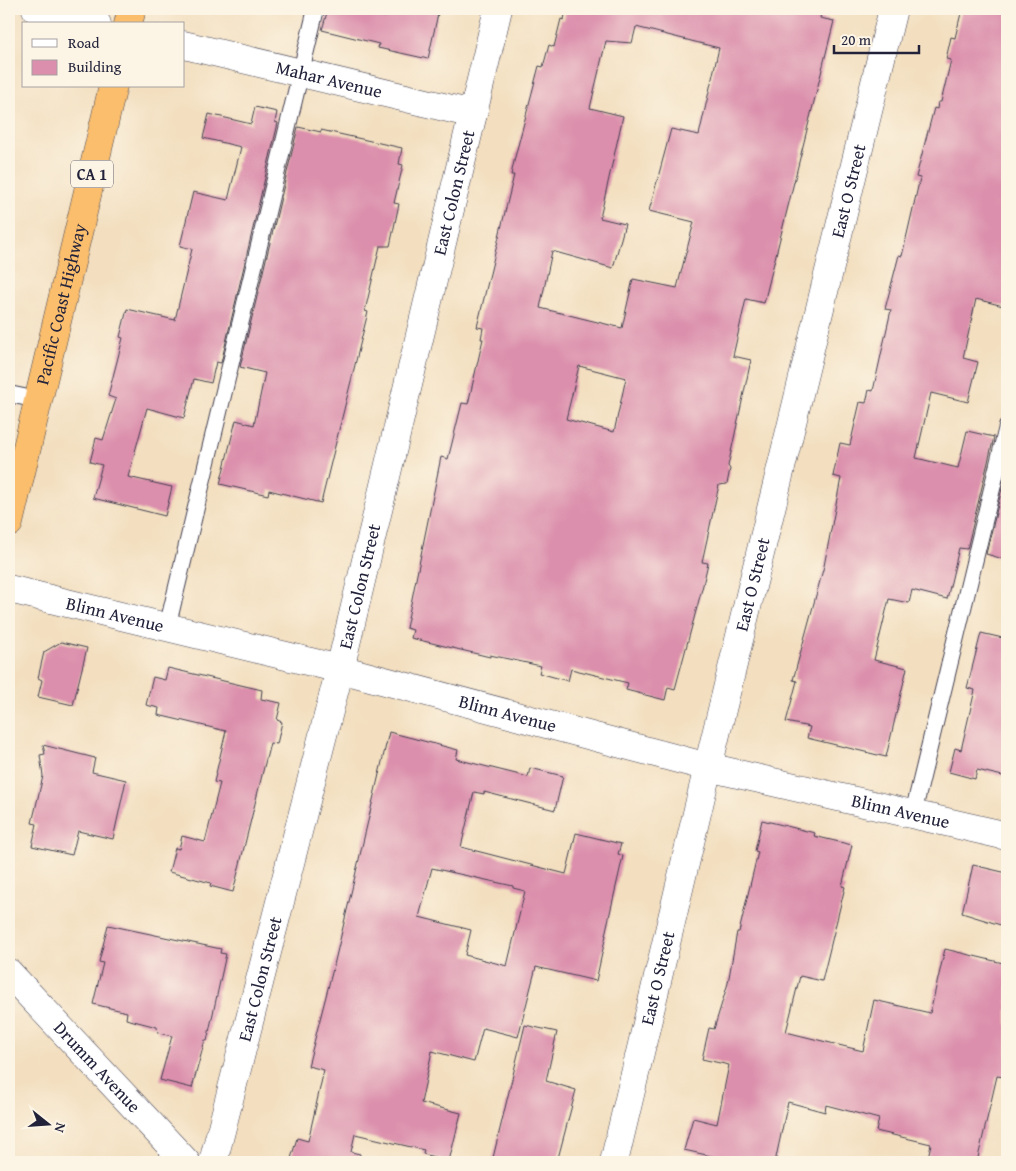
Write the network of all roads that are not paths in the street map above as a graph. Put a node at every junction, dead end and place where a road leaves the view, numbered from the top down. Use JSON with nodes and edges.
{"nodes":[{"id":1,"x":36,"y":9,"type":"edge"},
{"id":2,"x":132,"y":9,"type":"edge"},
{"id":3,"x":316,"y":9,"type":"edge"},
{"id":4,"x":498,"y":9,"type":"edge"},
{"id":5,"x":893,"y":9,"type":"edge"},
{"id":6,"x":89,"y":22,"type":"edge"},
{"id":7,"x":129,"y":22,"type":"edge"},
{"id":8,"x":185,"y":45,"type":"edge"},
{"id":9,"x":300,"y":73,"type":"junction"},
{"id":10,"x":113,"y":88,"type":"edge"},
{"id":11,"x":473,"y":114,"type":"junction"},
{"id":12,"x":9,"y":394,"type":"edge"},
{"id":13,"x":38,"y":400,"type":"junction"},
{"id":14,"x":1007,"y":427,"type":"edge"},
{"id":15,"x":9,"y":523,"type":"edge"},
{"id":16,"x":9,"y":589,"type":"edge"},
{"id":17,"x":167,"y":628,"type":"junction"},
{"id":18,"x":340,"y":669,"type":"junction"},
{"id":19,"x":708,"y":767,"type":"junction"},
{"id":20,"x":913,"y":814,"type":"junction"},
{"id":21,"x":1007,"y":836,"type":"edge"},
{"id":22,"x":9,"y":973,"type":"edge"},
{"id":23,"x":186,"y":1162,"type":"edge"},
{"id":24,"x":212,"y":1162,"type":"edge"},
{"id":25,"x":614,"y":1162,"type":"edge"}],
"edges":[{"from":1,"to":6,"type":"street"},
{"from":2,"to":7,"type":"highway"},
{"from":3,"to":9,"type":"lane"},
{"from":4,"to":11,"type":"street","name":"East Colon Street"},
{"from":5,"to":19,"type":"street","name":"East O Street"},
{"from":8,"to":9,"type":"street","name":"Mahar Avenue"},
{"from":9,"to":11,"type":"street","name":"Mahar Avenue"},
{"from":9,"to":17,"type":"lane"},
{"from":10,"to":13,"type":"highway","name":"Pacific Coast Highway","number":"CA 1"},
{"from":11,"to":18,"type":"street","name":"East Colon Street"},
{"from":12,"to":13,"type":"lane"},
{"from":13,"to":15,"type":"highway","name":"Pacific Coast Highway","number":"CA 1"},
{"from":14,"to":20,"type":"lane"},
{"from":16,"to":17,"type":"street","name":"Blinn Avenue"},
{"from":17,"to":18,"type":"street","name":"Blinn Avenue"},
{"from":18,"to":19,"type":"street","name":"Blinn Avenue"},
{"from":18,"to":24,"type":"street","name":"East Colon Street"},
{"from":19,"to":20,"type":"street","name":"Blinn Avenue"},
{"from":19,"to":25,"type":"street","name":"East O Street"},
{"from":20,"to":21,"type":"street","name":"Blinn Avenue"},
{"from":22,"to":23,"type":"street","name":"Drumm Avenue"}]}
